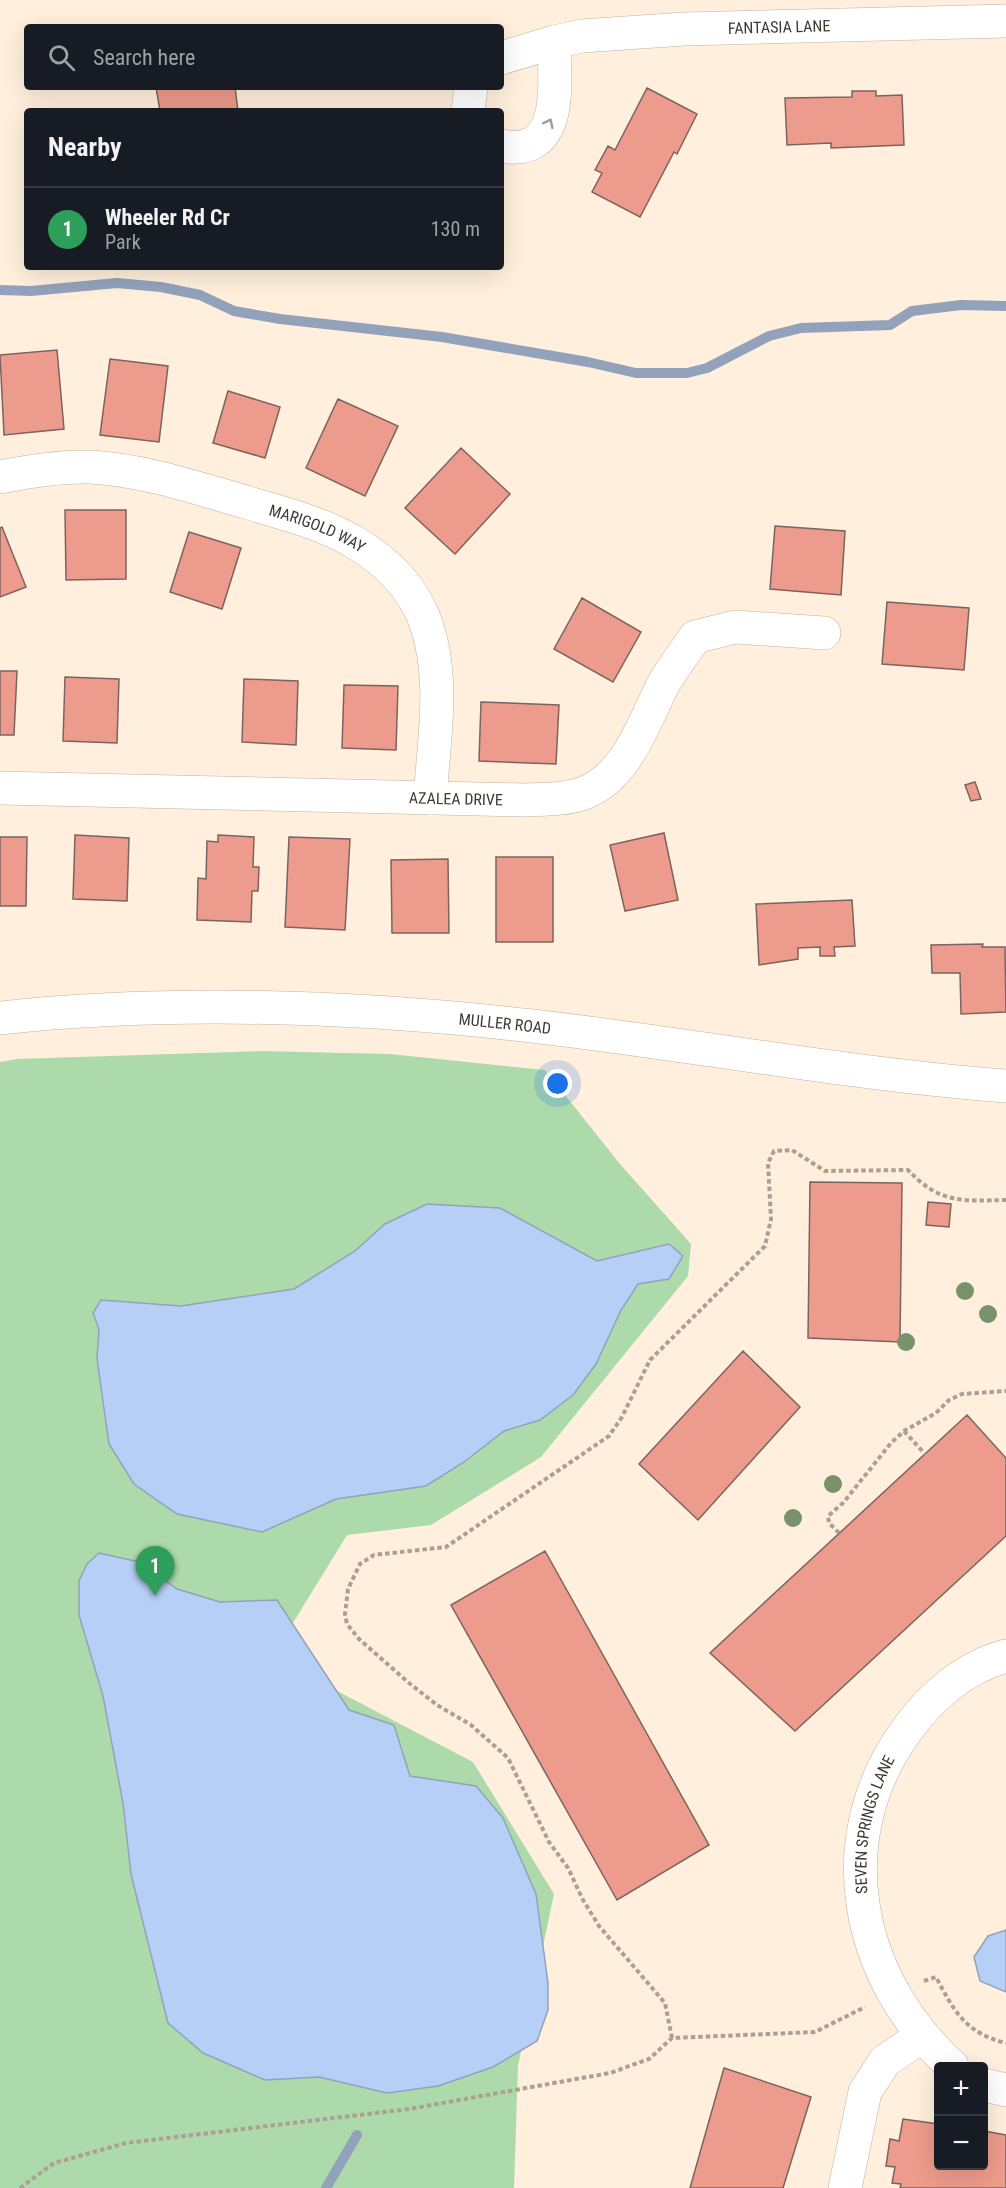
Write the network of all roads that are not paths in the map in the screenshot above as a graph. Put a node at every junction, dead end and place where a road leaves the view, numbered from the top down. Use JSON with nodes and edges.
{"nodes":[{"id":1,"x":1006,"y":21,"type":"edge"},
{"id":2,"x":554,"y":42,"type":"junction"},
{"id":3,"x":504,"y":57,"type":"edge"},
{"id":4,"x":471,"y":90,"type":"edge"},
{"id":5,"x":468,"y":108,"type":"edge"},
{"id":6,"x":504,"y":146,"type":"edge"},
{"id":7,"x":0,"y":477,"type":"edge"},
{"id":8,"x":824,"y":633,"type":"dead end"},
{"id":9,"x":0,"y":788,"type":"edge"},
{"id":10,"x":430,"y":798,"type":"junction"},
{"id":11,"x":0,"y":1018,"type":"edge"},
{"id":12,"x":1006,"y":1086,"type":"edge"},
{"id":13,"x":1006,"y":1656,"type":"edge"},
{"id":14,"x":922,"y":2036,"type":"junction"},
{"id":15,"x":947,"y":2062,"type":"edge"},
{"id":16,"x":988,"y":2086,"type":"edge"},
{"id":17,"x":1006,"y":2090,"type":"edge"},
{"id":18,"x":845,"y":2188,"type":"edge"}],
"edges":[{"from":1,"to":2,"type":"street","name":"FANTASIA LANE"},
{"from":2,"to":3,"type":"street","name":"FANTASIA LANE"},
{"from":6,"to":2,"type":"street","one_way":true},
{"from":4,"to":5,"type":"street"},
{"from":7,"to":10,"type":"street","name":"MARIGOLD WAY"},
{"from":8,"to":10,"type":"street","name":"AZALEA DRIVE"},
{"from":9,"to":10,"type":"street","name":"AZALEA DRIVE"},
{"from":11,"to":12,"type":"street","name":"MULLER ROAD"},
{"from":13,"to":14,"type":"street","name":"SEVEN SPRINGS LANE"},
{"from":14,"to":15,"type":"street","name":"SEVEN SPRINGS LANE"},
{"from":14,"to":18,"type":"street"},
{"from":16,"to":17,"type":"street"}]}
